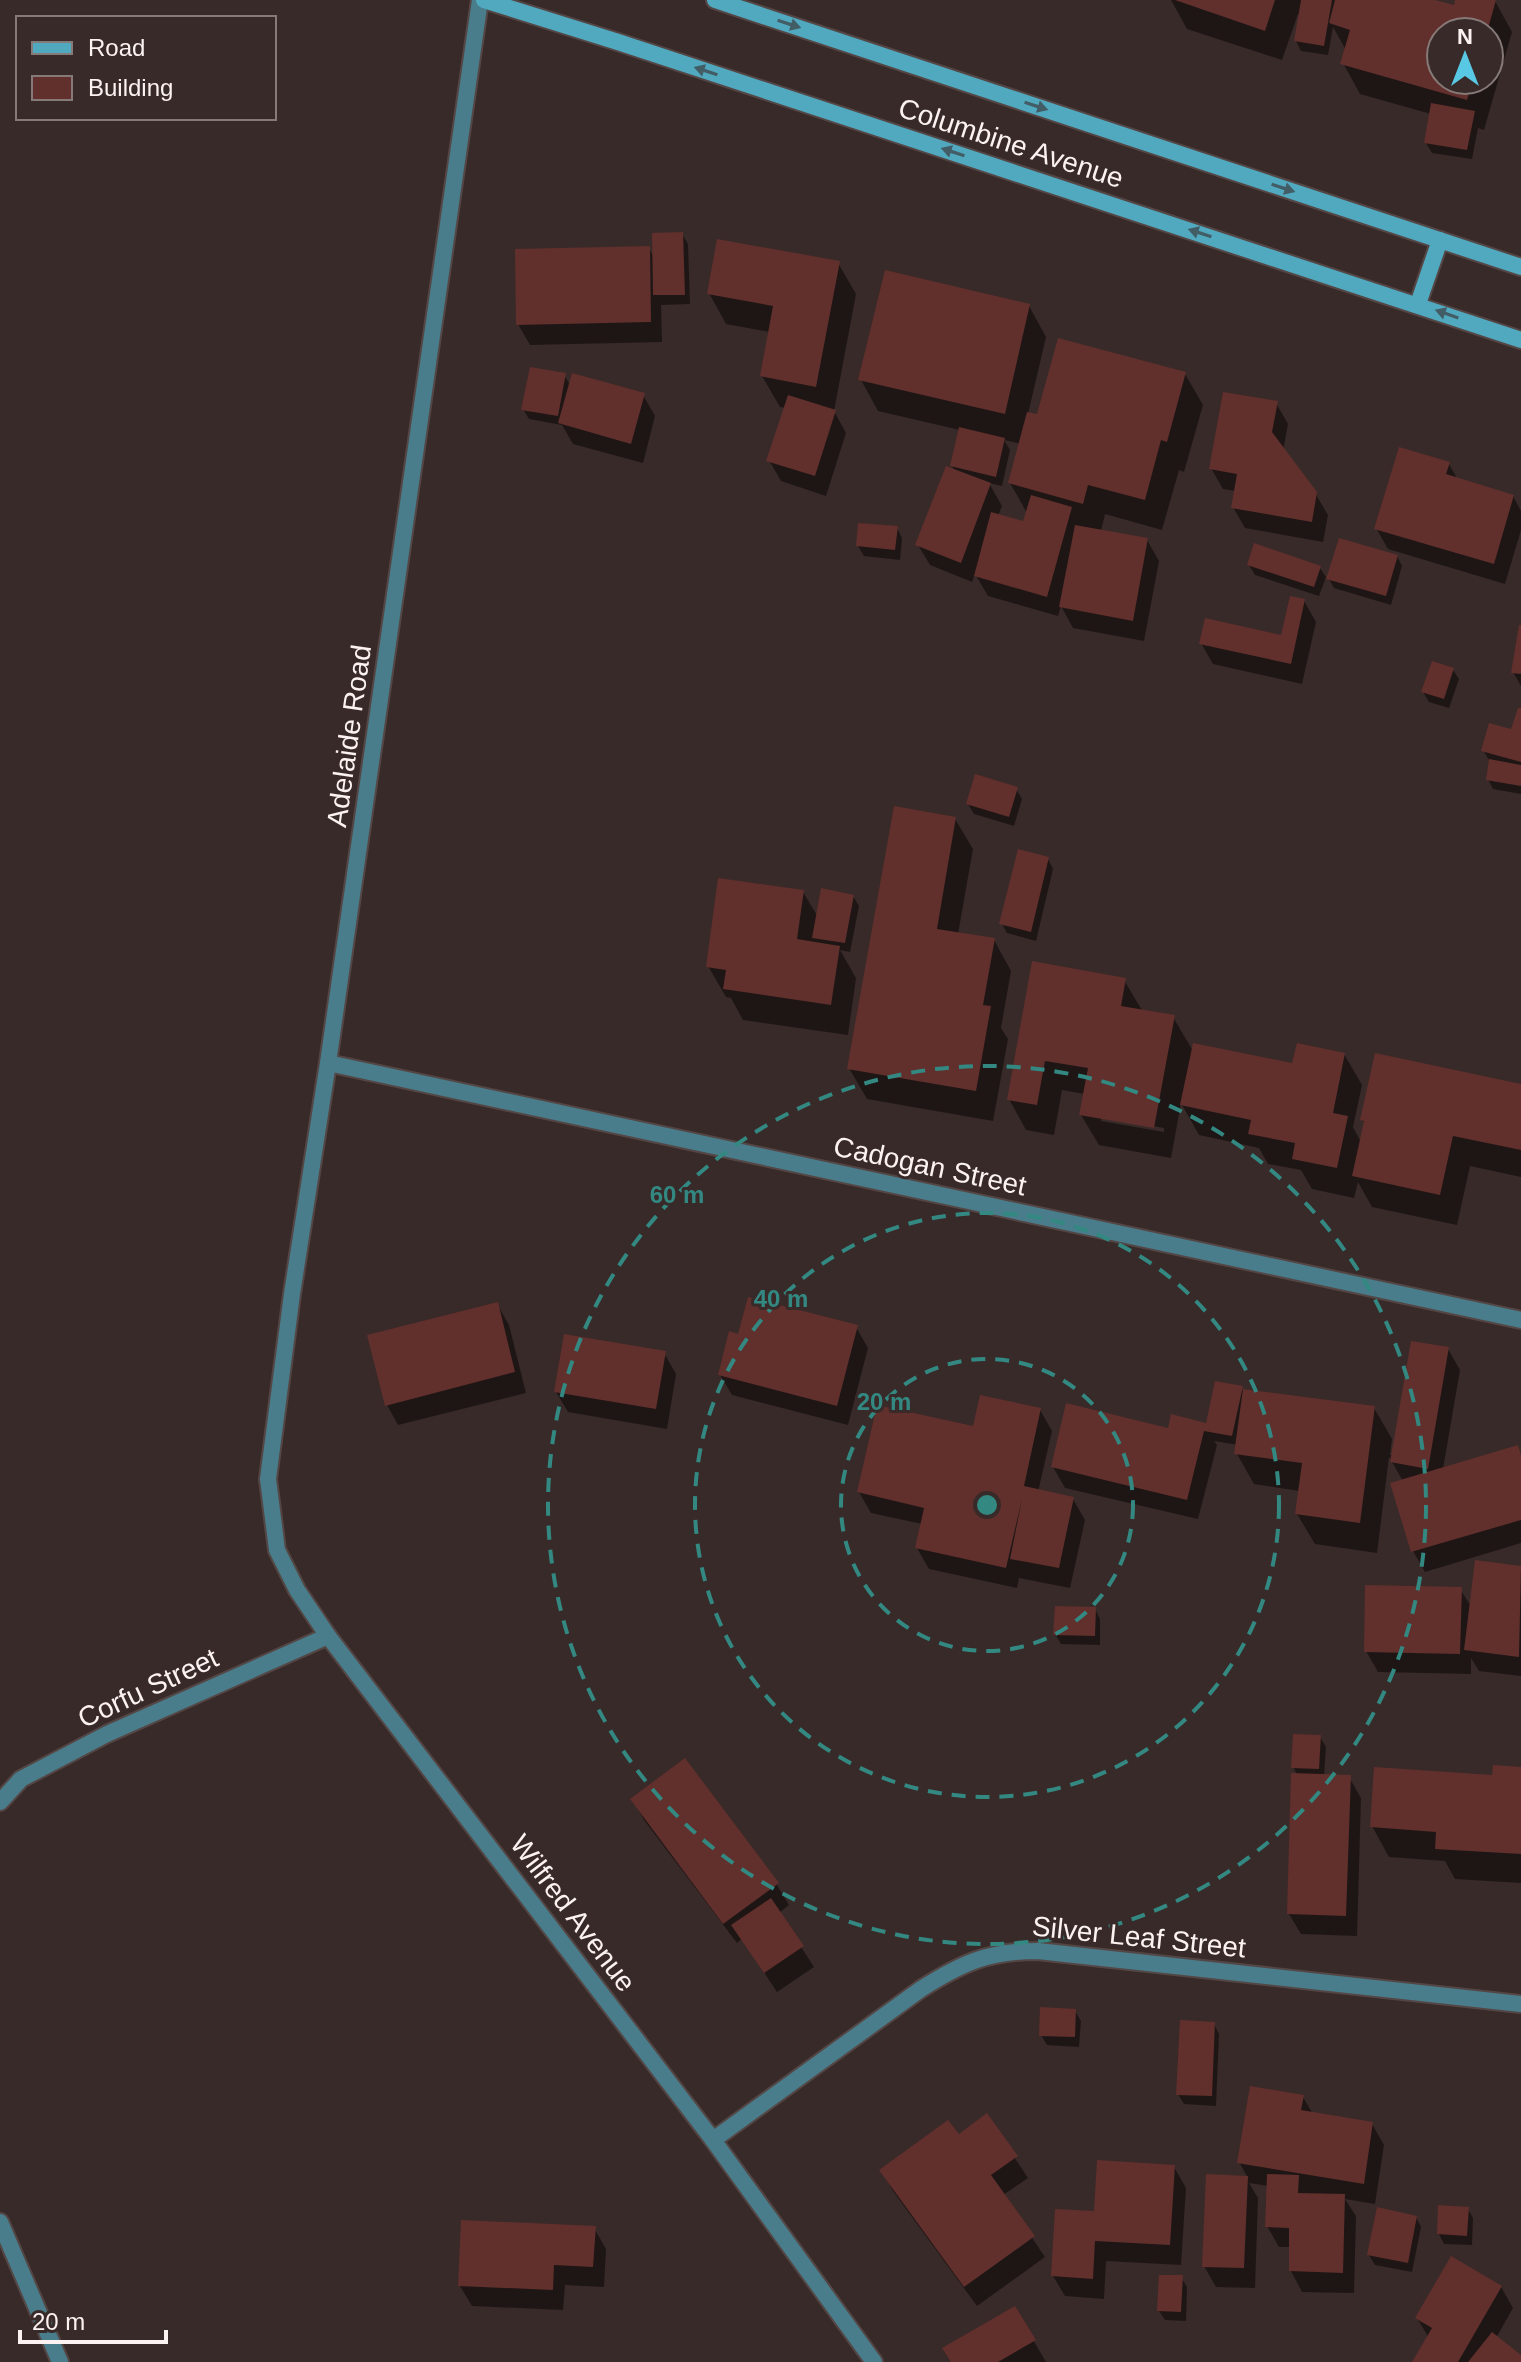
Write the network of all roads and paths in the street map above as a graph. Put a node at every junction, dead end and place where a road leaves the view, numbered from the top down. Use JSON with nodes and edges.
{"nodes":[{"id":1,"x":482,"y":0,"type":"edge"},
{"id":2,"x":715,"y":0,"type":"edge"},
{"id":3,"x":1440,"y":240,"type":"junction"},
{"id":4,"x":1521,"y":267,"type":"edge"},
{"id":5,"x":1418,"y":304,"type":"junction"},
{"id":6,"x":1521,"y":340,"type":"edge"},
{"id":7,"x":328,"y":1063,"type":"junction"},
{"id":8,"x":1521,"y":1320,"type":"edge"},
{"id":9,"x":268,"y":1479,"type":"joint"},
{"id":10,"x":328,"y":1636,"type":"junction"},
{"id":11,"x":0,"y":1802,"type":"edge"},
{"id":12,"x":1521,"y":2004,"type":"edge"},
{"id":13,"x":713,"y":2140,"type":"junction"},
{"id":14,"x":0,"y":2222,"type":"edge"},
{"id":15,"x":60,"y":2362,"type":"edge"},
{"id":16,"x":874,"y":2362,"type":"edge"}],
"edges":[{"from":5,"to":1,"type":"main road","name":"Columbine Avenue","one_way":true},
{"from":1,"to":7,"type":"street","name":"Adelaide Road"},
{"from":2,"to":3,"type":"main road","name":"Columbine Avenue","one_way":true},
{"from":3,"to":4,"type":"main road","name":"Columbine Avenue"},
{"from":3,"to":5,"type":"main road"},
{"from":6,"to":5,"type":"main road","name":"Columbine Avenue","one_way":true},
{"from":7,"to":8,"type":"street","name":"Cadogan Street"},
{"from":7,"to":9,"type":"street","name":"Adelaide Road"},
{"from":9,"to":10,"type":"street","name":"Wilfred Avenue"},
{"from":10,"to":11,"type":"street","name":"Corfu Street"},
{"from":10,"to":13,"type":"street","name":"Wilfred Avenue"},
{"from":12,"to":13,"type":"street","name":"Silver Leaf Street"},
{"from":13,"to":16,"type":"street","name":"Wilfred Avenue"},
{"from":14,"to":15,"type":"street"}]}
